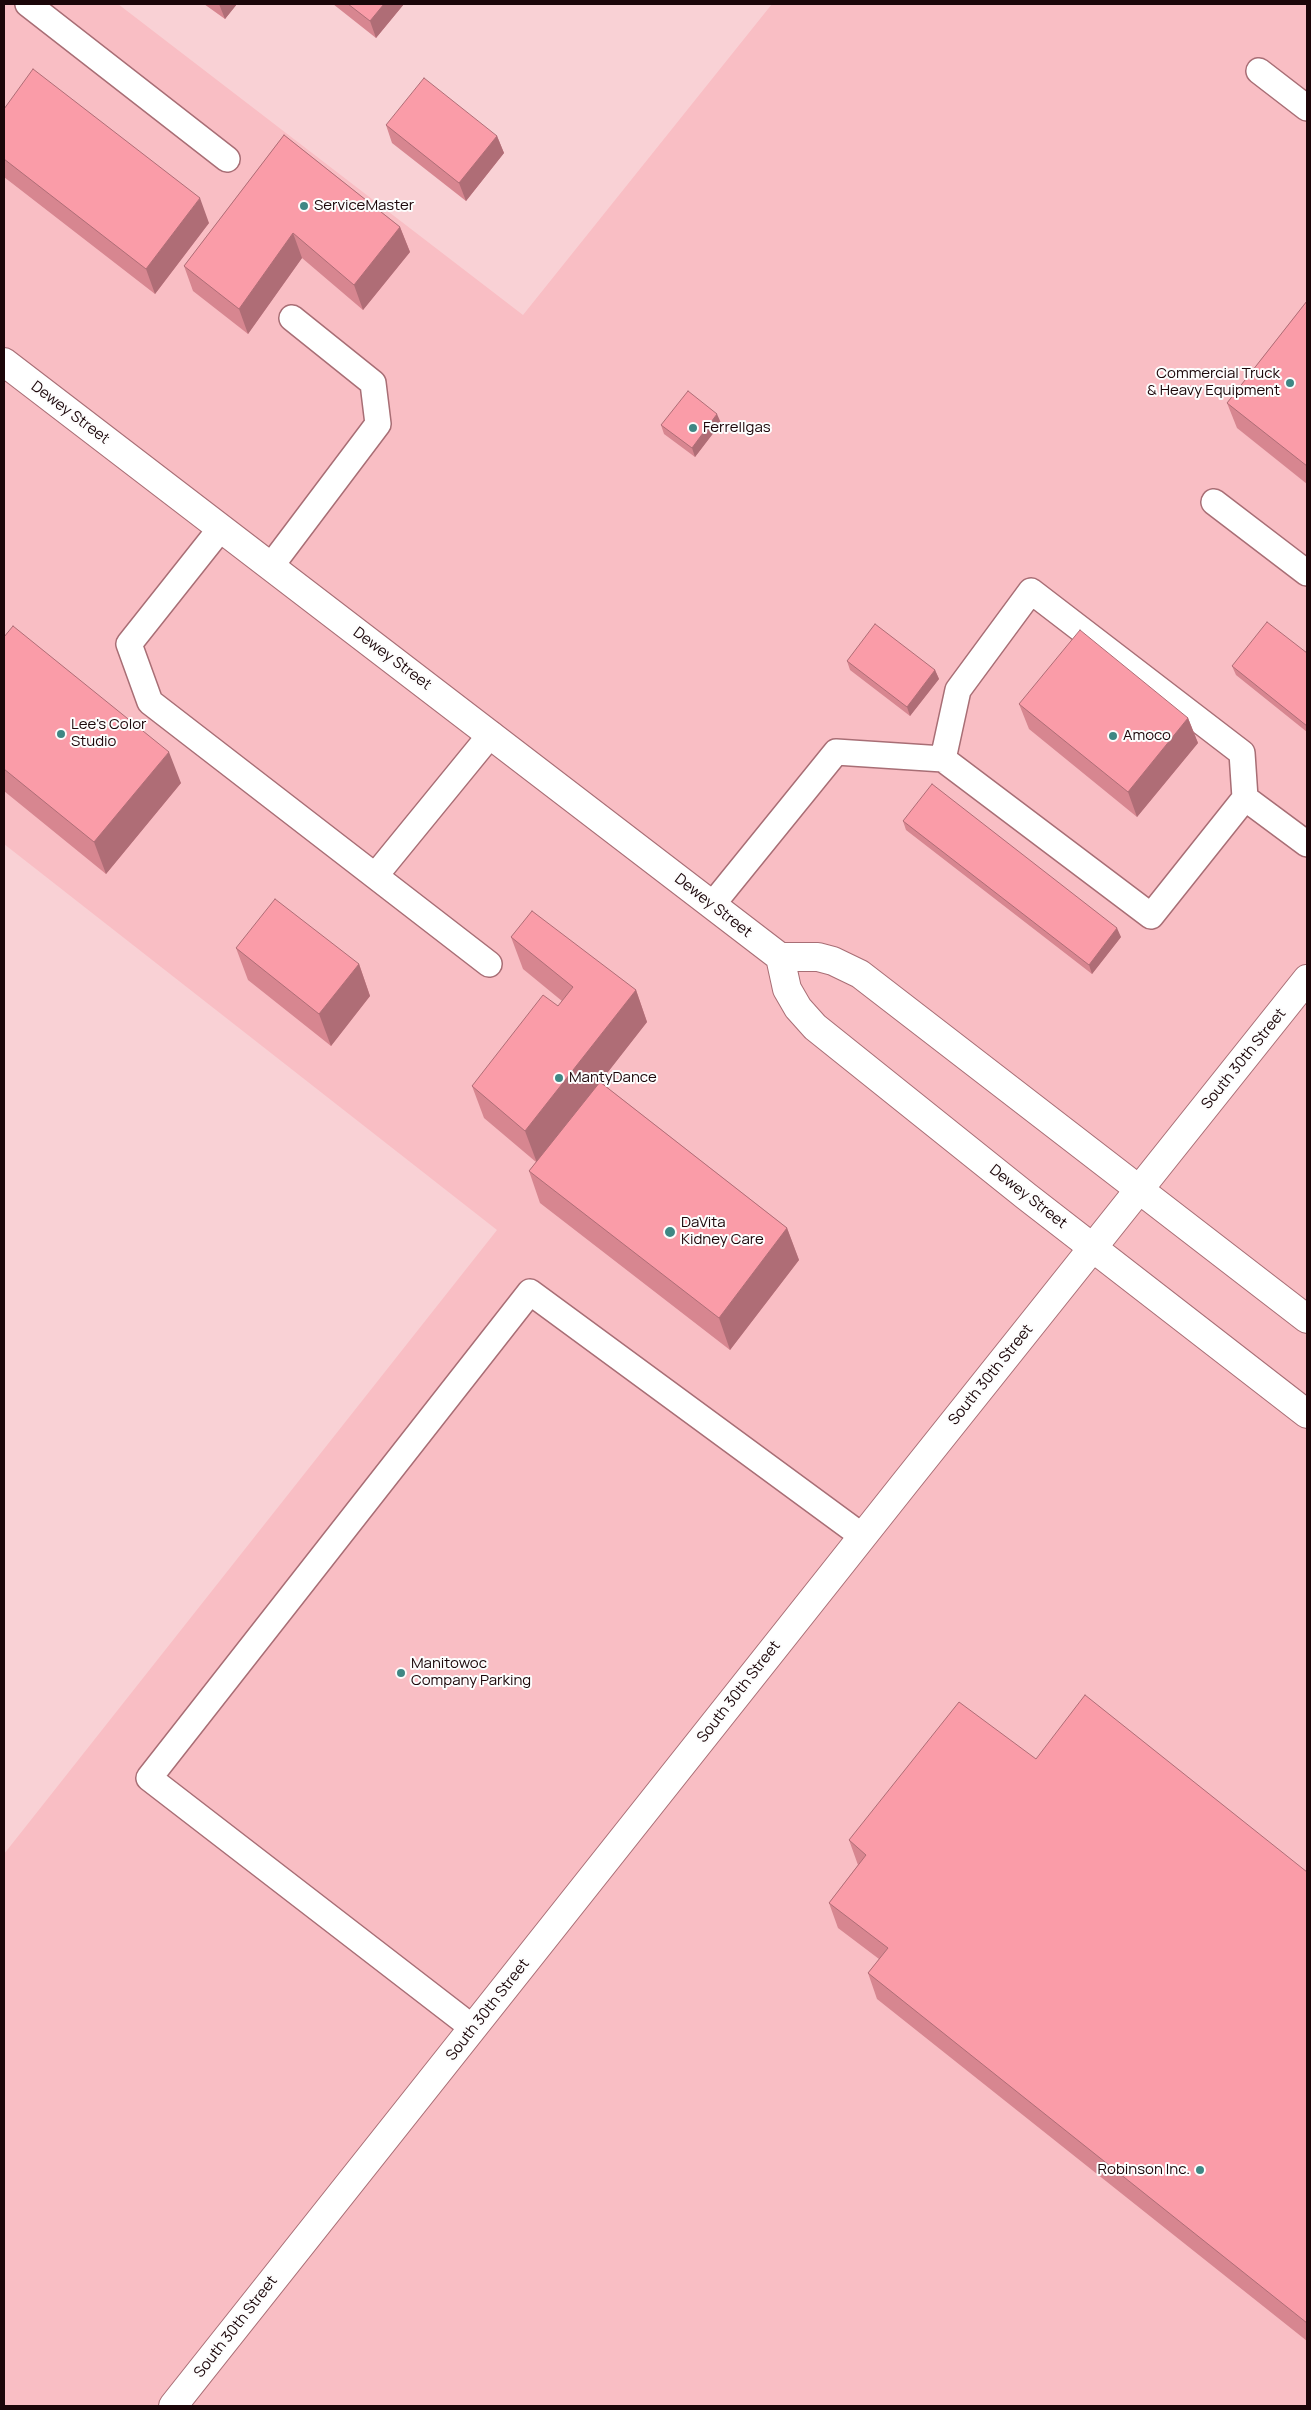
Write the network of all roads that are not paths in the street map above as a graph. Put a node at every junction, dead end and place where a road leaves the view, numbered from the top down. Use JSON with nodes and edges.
{"nodes":[{"id":1,"x":28,"y":4,"type":"edge"},
{"id":2,"x":1259,"y":71,"type":"dead end"},
{"id":3,"x":1307,"y":108,"type":"edge"},
{"id":4,"x":227,"y":159,"type":"dead end"},
{"id":5,"x":292,"y":318,"type":"dead end"},
{"id":6,"x":4,"y":364,"type":"edge"},
{"id":7,"x":1214,"y":502,"type":"dead end"},
{"id":8,"x":221,"y":528,"type":"junction"},
{"id":9,"x":271,"y":566,"type":"junction"},
{"id":10,"x":1307,"y":573,"type":"edge"},
{"id":11,"x":491,"y":734,"type":"junction"},
{"id":12,"x":943,"y":759,"type":"junction"},
{"id":13,"x":1245,"y":798,"type":"junction"},
{"id":14,"x":1307,"y":844,"type":"edge"},
{"id":15,"x":375,"y":876,"type":"junction"},
{"id":16,"x":712,"y":905,"type":"junction"},
{"id":17,"x":780,"y":957,"type":"junction"},
{"id":18,"x":489,"y":964,"type":"dead end"},
{"id":19,"x":1304,"y":992,"type":"edge"},
{"id":20,"x":1140,"y":1189,"type":"junction"},
{"id":21,"x":1093,"y":1248,"type":"junction"},
{"id":22,"x":1307,"y":1319,"type":"edge"},
{"id":23,"x":1307,"y":1414,"type":"edge"},
{"id":24,"x":862,"y":1536,"type":"junction"},
{"id":25,"x":473,"y":2028,"type":"junction"},
{"id":26,"x":173,"y":2406,"type":"edge"}],
"edges":[{"from":1,"to":4,"type":"lane"},
{"from":2,"to":3,"type":"lane"},
{"from":5,"to":9,"type":"lane"},
{"from":6,"to":8,"type":"street","name":"Dewey Street"},
{"from":7,"to":10,"type":"lane"},
{"from":8,"to":9,"type":"street","name":"Dewey Street"},
{"from":8,"to":15,"type":"lane"},
{"from":9,"to":11,"type":"street","name":"Dewey Street"},
{"from":11,"to":15,"type":"lane"},
{"from":11,"to":16,"type":"street","name":"Dewey Street"},
{"from":12,"to":13,"type":"lane"},
{"from":12,"to":13,"type":"lane"},
{"from":12,"to":16,"type":"lane"},
{"from":13,"to":14,"type":"lane"},
{"from":15,"to":18,"type":"lane"},
{"from":16,"to":17,"type":"street","name":"Dewey Street"},
{"from":17,"to":20,"type":"street"},
{"from":17,"to":21,"type":"street","name":"Dewey Street"},
{"from":19,"to":20,"type":"street","name":"South 30th Street"},
{"from":20,"to":21,"type":"street","name":"South 30th Street"},
{"from":20,"to":22,"type":"street"},
{"from":21,"to":23,"type":"street","name":"Dewey Street"},
{"from":21,"to":24,"type":"street","name":"South 30th Street"},
{"from":24,"to":25,"type":"street","name":"South 30th Street"},
{"from":24,"to":25,"type":"lane"},
{"from":25,"to":26,"type":"street","name":"South 30th Street"}]}
